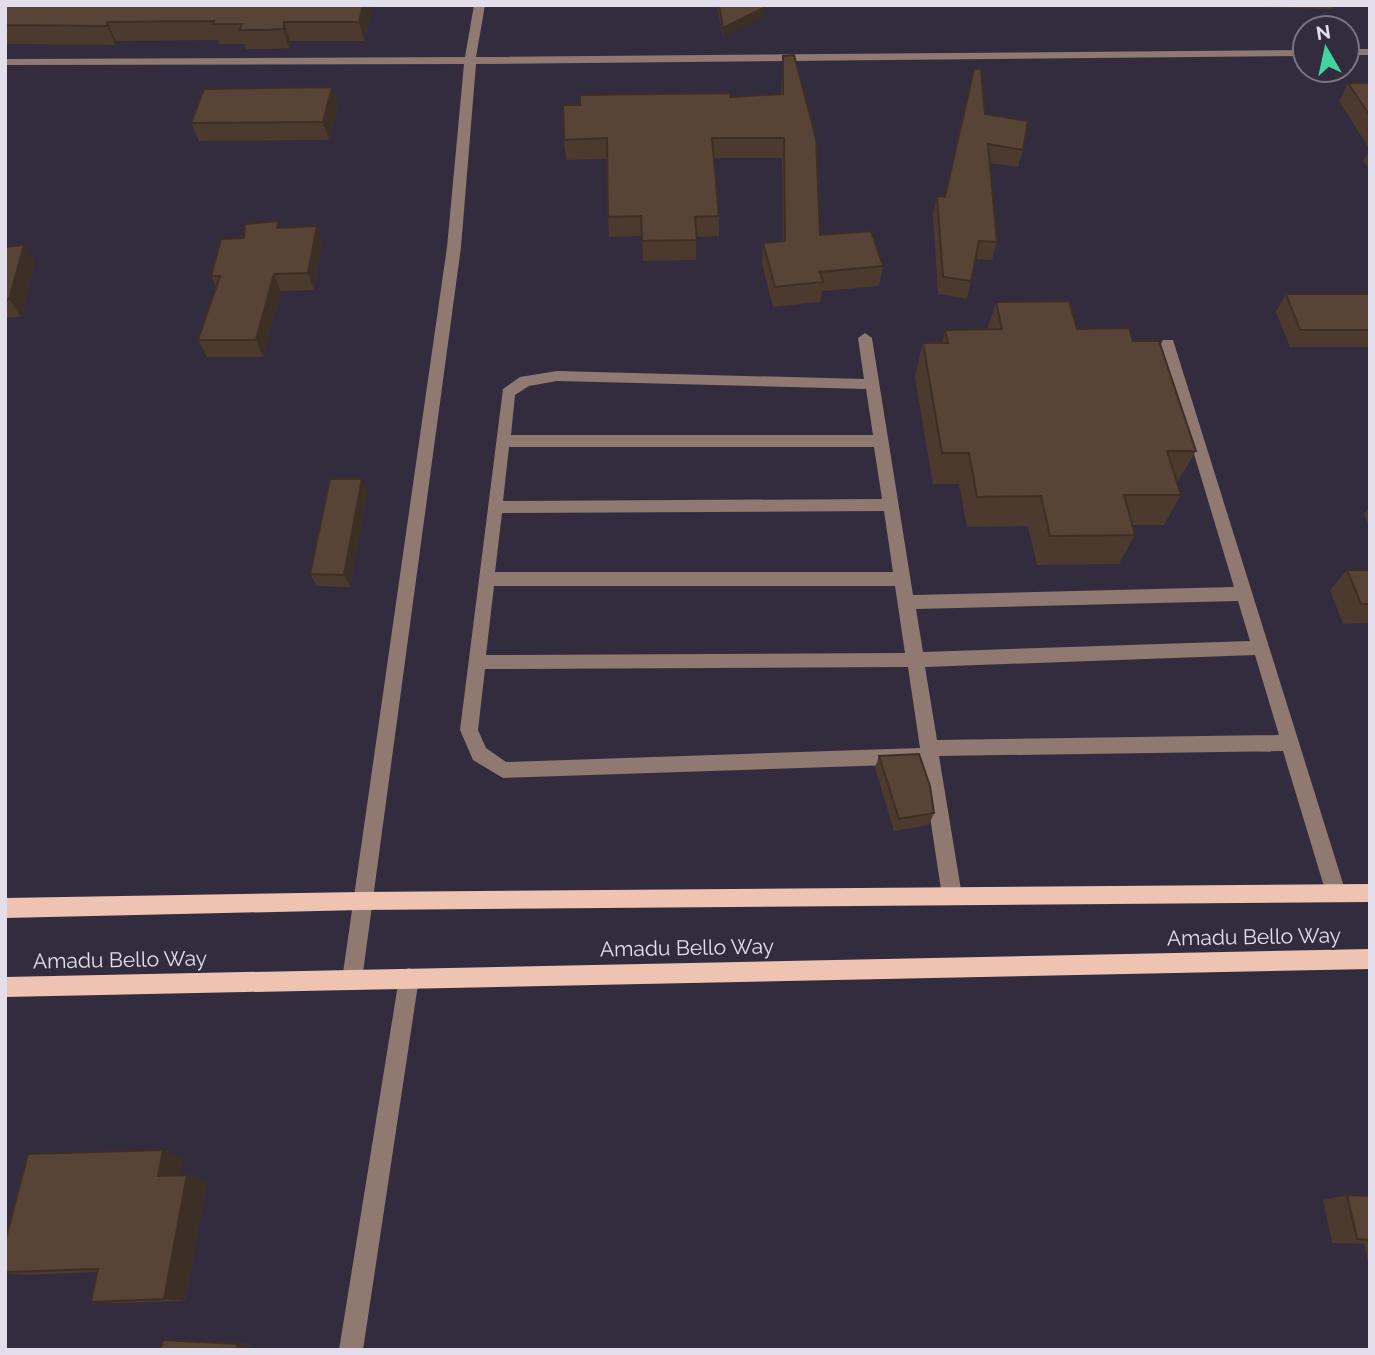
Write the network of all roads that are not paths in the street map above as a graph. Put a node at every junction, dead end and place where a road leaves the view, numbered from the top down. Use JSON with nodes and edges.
{"nodes":[{"id":1,"x":480,"y":5,"type":"edge"},
{"id":2,"x":1291,"y":53,"type":"edge"},
{"id":3,"x":470,"y":61,"type":"junction"},
{"id":4,"x":5,"y":62,"type":"edge"},
{"id":5,"x":865,"y":338,"type":"dead end"},
{"id":6,"x":1168,"y":344,"type":"dead end"},
{"id":7,"x":872,"y":384,"type":"junction"},
{"id":8,"x":502,"y":441,"type":"junction"},
{"id":9,"x":881,"y":441,"type":"junction"},
{"id":10,"x":891,"y":505,"type":"junction"},
{"id":11,"x":495,"y":507,"type":"junction"},
{"id":12,"x":487,"y":579,"type":"junction"},
{"id":13,"x":903,"y":579,"type":"junction"},
{"id":14,"x":1244,"y":594,"type":"junction"},
{"id":15,"x":906,"y":603,"type":"junction"},
{"id":16,"x":1261,"y":648,"type":"junction"},
{"id":17,"x":915,"y":660,"type":"junction"},
{"id":18,"x":477,"y":662,"type":"junction"},
{"id":19,"x":1290,"y":743,"type":"junction"},
{"id":20,"x":930,"y":752,"type":"junction"},
{"id":21,"x":1370,"y":892,"type":"edge"},
{"id":22,"x":1336,"y":893,"type":"junction"},
{"id":23,"x":952,"y":896,"type":"junction"},
{"id":24,"x":361,"y":901,"type":"junction"},
{"id":25,"x":5,"y":908,"type":"edge"},
{"id":26,"x":1370,"y":959,"type":"edge"},
{"id":27,"x":409,"y":978,"type":"junction"},
{"id":28,"x":352,"y":980,"type":"junction"},
{"id":29,"x":5,"y":987,"type":"edge"},
{"id":30,"x":351,"y":1350,"type":"edge"}],
"edges":[{"from":1,"to":3,"type":"street"},
{"from":2,"to":3,"type":"street"},
{"from":3,"to":4,"type":"street"},
{"from":3,"to":24,"type":"street"},
{"from":5,"to":7,"type":"street"},
{"from":6,"to":14,"type":"street"},
{"from":7,"to":8,"type":"street"},
{"from":7,"to":9,"type":"street"},
{"from":8,"to":9,"type":"street"},
{"from":8,"to":11,"type":"street"},
{"from":9,"to":10,"type":"street"},
{"from":10,"to":11,"type":"street"},
{"from":10,"to":13,"type":"street"},
{"from":11,"to":12,"type":"street"},
{"from":12,"to":13,"type":"street"},
{"from":12,"to":18,"type":"street"},
{"from":13,"to":15,"type":"street"},
{"from":14,"to":15,"type":"street"},
{"from":14,"to":16,"type":"street"},
{"from":15,"to":17,"type":"street"},
{"from":16,"to":17,"type":"street"},
{"from":16,"to":19,"type":"street"},
{"from":17,"to":18,"type":"street"},
{"from":17,"to":20,"type":"street"},
{"from":18,"to":20,"type":"street"},
{"from":19,"to":20,"type":"street"},
{"from":19,"to":22,"type":"street"},
{"from":20,"to":23,"type":"street"},
{"from":21,"to":22,"type":"main road","name":"Amadu Bello Way"},
{"from":22,"to":23,"type":"main road","name":"Amadu Bello Way"},
{"from":23,"to":24,"type":"main road","name":"Amadu Bello Way"},
{"from":24,"to":25,"type":"main road","name":"Amadu Bello Way"},
{"from":24,"to":28,"type":"street"},
{"from":26,"to":27,"type":"main road","name":"Amadu Bello Way"},
{"from":27,"to":28,"type":"main road","name":"Amadu Bello Way"},
{"from":27,"to":30,"type":"street"},
{"from":28,"to":29,"type":"main road","name":"Amadu Bello Way"}]}
